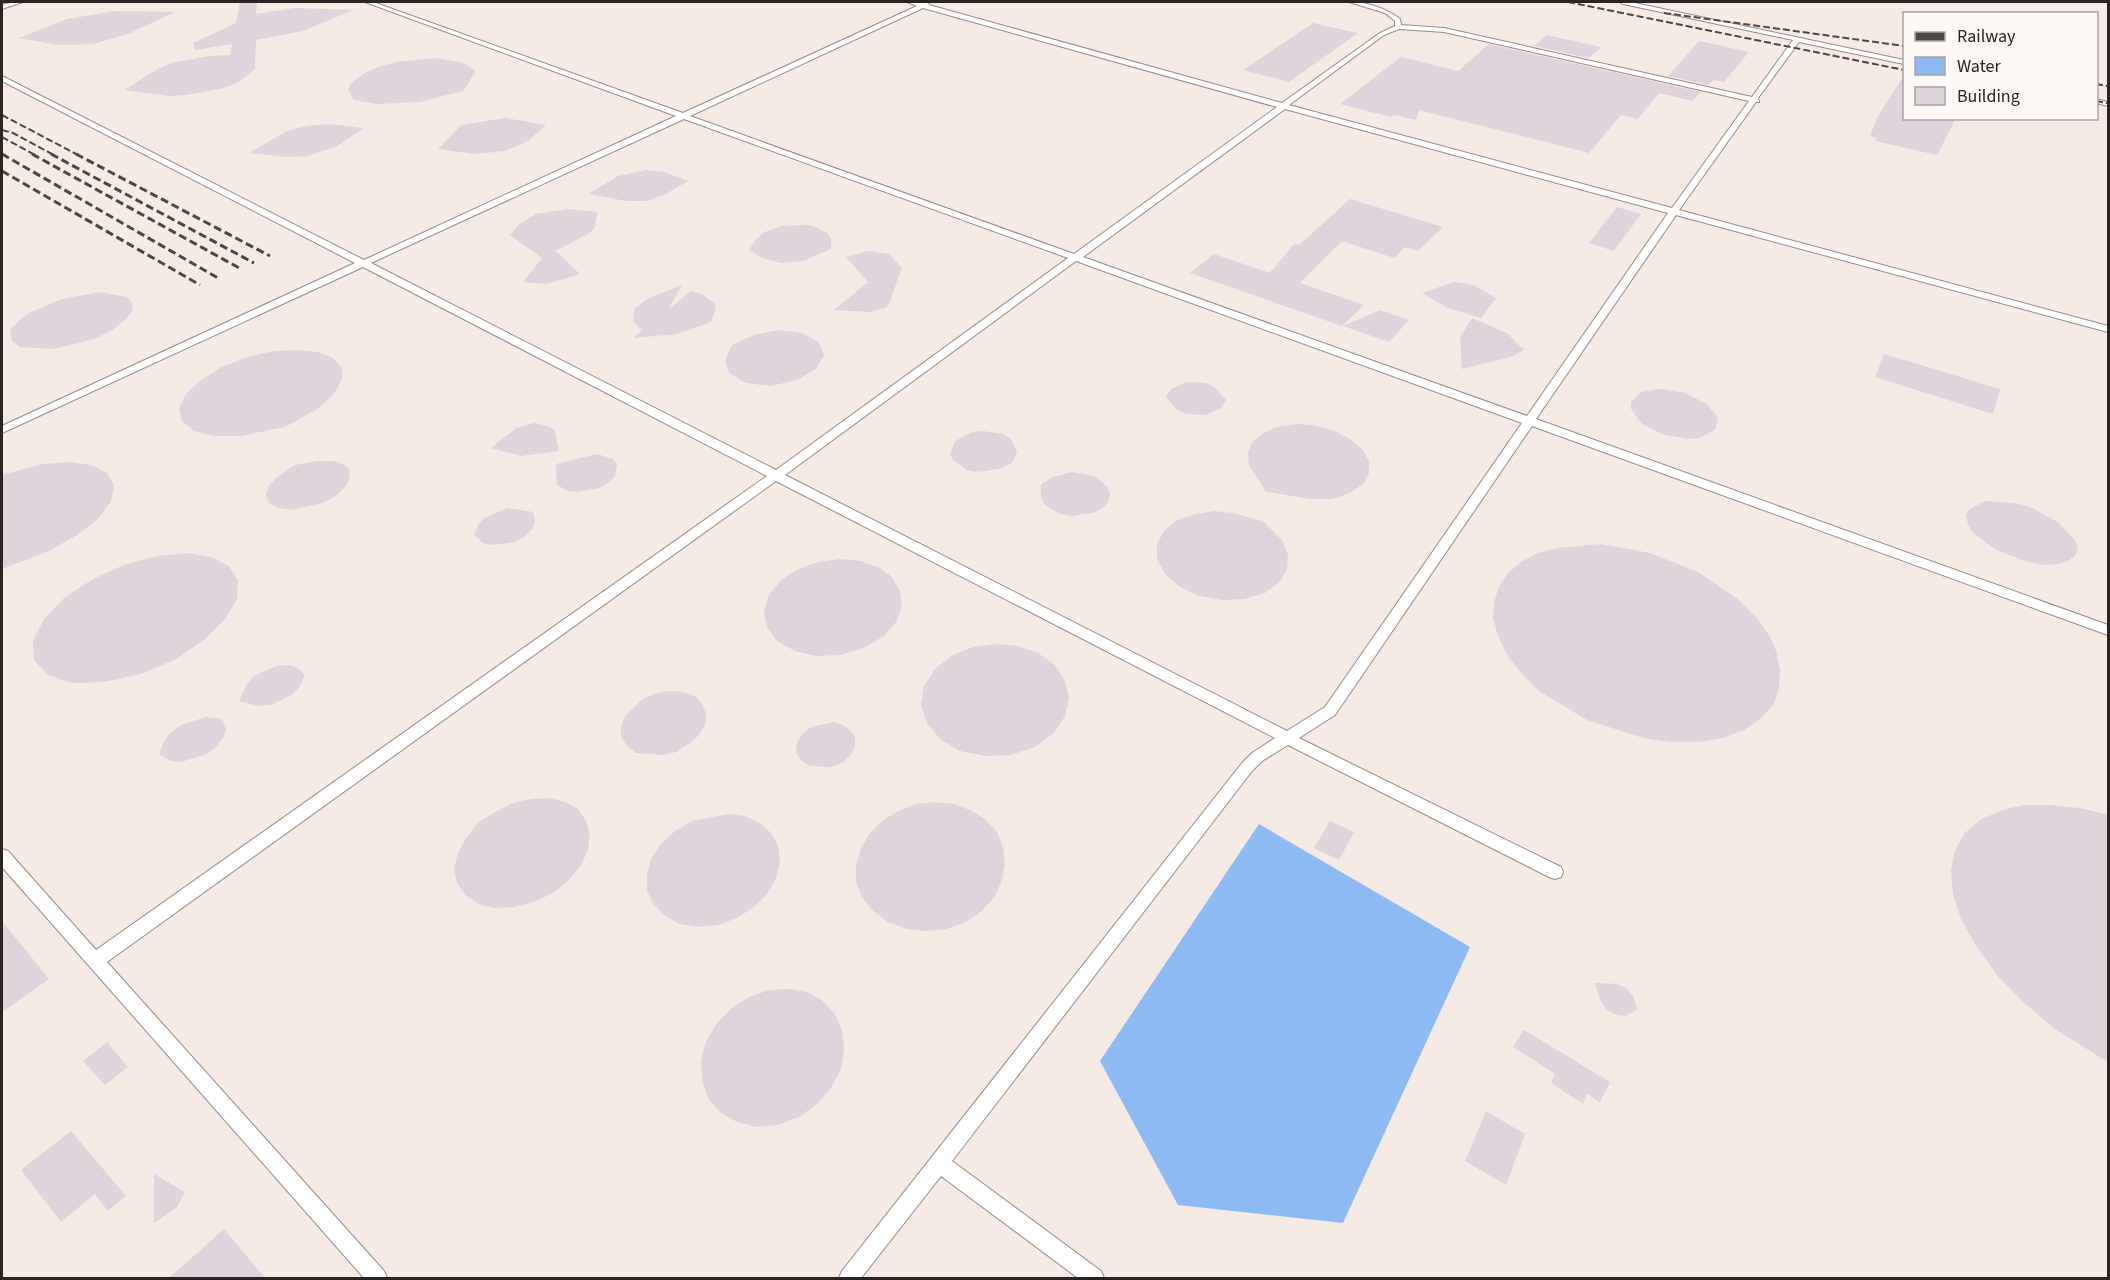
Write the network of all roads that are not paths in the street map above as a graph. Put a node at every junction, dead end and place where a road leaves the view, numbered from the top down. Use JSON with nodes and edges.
{"nodes":[{"id":1,"x":20,"y":2,"type":"edge"},
{"id":2,"x":369,"y":2,"type":"edge"},
{"id":3,"x":910,"y":2,"type":"edge"},
{"id":4,"x":1352,"y":2,"type":"edge"},
{"id":5,"x":1623,"y":2,"type":"edge"},
{"id":6,"x":928,"y":3,"type":"edge"},
{"id":7,"x":2,"y":7,"type":"edge"},
{"id":8,"x":1398,"y":27,"type":"junction"},
{"id":9,"x":1797,"y":39,"type":"junction"},
{"id":10,"x":1903,"y":62,"type":"edge"},
{"id":11,"x":2,"y":78,"type":"edge"},
{"id":12,"x":1756,"y":100,"type":"junction"},
{"id":13,"x":1284,"y":106,"type":"junction"},
{"id":14,"x":683,"y":115,"type":"junction"},
{"id":15,"x":1674,"y":211,"type":"junction"},
{"id":16,"x":1077,"y":258,"type":"junction"},
{"id":17,"x":364,"y":263,"type":"junction"},
{"id":18,"x":2109,"y":329,"type":"edge"},
{"id":19,"x":1530,"y":421,"type":"junction"},
{"id":20,"x":2,"y":429,"type":"edge"},
{"id":21,"x":778,"y":474,"type":"junction"},
{"id":22,"x":2109,"y":630,"type":"edge"},
{"id":23,"x":1287,"y":738,"type":"junction"},
{"id":24,"x":2,"y":856,"type":"edge"},
{"id":25,"x":1554,"y":872,"type":"dead end"},
{"id":26,"x":95,"y":961,"type":"junction"},
{"id":27,"x":938,"y":1162,"type":"junction"},
{"id":28,"x":377,"y":1278,"type":"edge"},
{"id":29,"x":849,"y":1278,"type":"edge"},
{"id":30,"x":1094,"y":1278,"type":"edge"}],
"edges":[{"from":1,"to":7,"type":"lane"},
{"from":2,"to":14,"type":"lane"},
{"from":3,"to":6,"type":"lane"},
{"from":4,"to":8,"type":"lane"},
{"from":5,"to":9,"type":"lane"},
{"from":6,"to":13,"type":"lane"},
{"from":6,"to":14,"type":"lane"},
{"from":8,"to":12,"type":"lane"},
{"from":8,"to":13,"type":"lane"},
{"from":9,"to":10,"type":"lane"},
{"from":9,"to":12,"type":"lane"},
{"from":11,"to":17,"type":"lane"},
{"from":12,"to":15,"type":"lane"},
{"from":13,"to":15,"type":"lane"},
{"from":13,"to":16,"type":"lane"},
{"from":14,"to":16,"type":"lane"},
{"from":14,"to":17,"type":"lane"},
{"from":15,"to":18,"type":"lane"},
{"from":15,"to":19,"type":"lane"},
{"from":16,"to":19,"type":"lane"},
{"from":16,"to":21,"type":"lane"},
{"from":17,"to":20,"type":"lane"},
{"from":17,"to":21,"type":"lane"},
{"from":19,"to":22,"type":"lane"},
{"from":19,"to":23,"type":"lane"},
{"from":21,"to":23,"type":"lane"},
{"from":21,"to":26,"type":"lane"},
{"from":23,"to":25,"type":"lane"},
{"from":23,"to":27,"type":"lane"},
{"from":24,"to":26,"type":"lane"},
{"from":26,"to":28,"type":"lane"},
{"from":27,"to":29,"type":"lane"},
{"from":27,"to":30,"type":"lane"}]}
